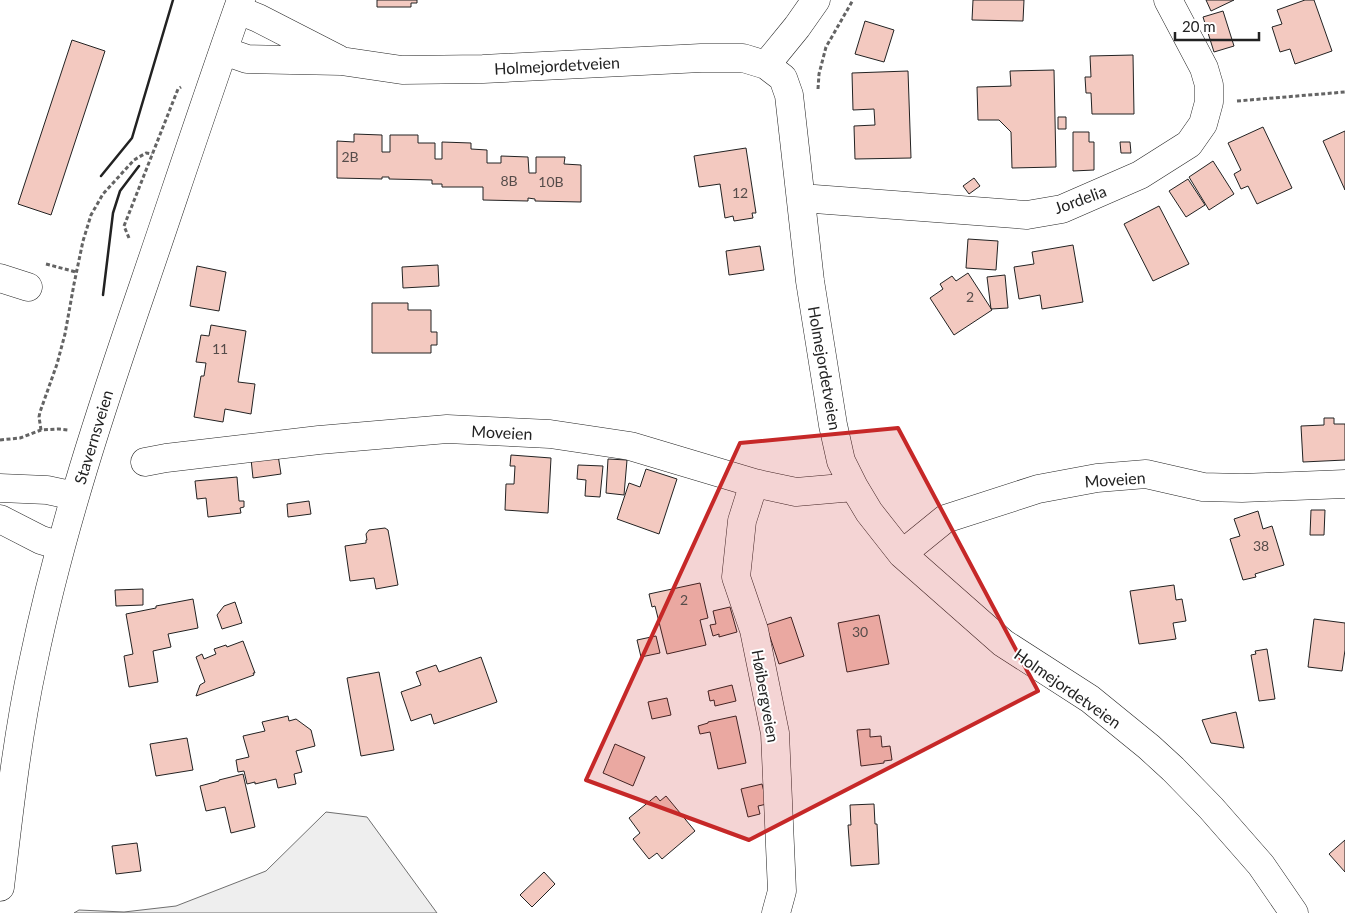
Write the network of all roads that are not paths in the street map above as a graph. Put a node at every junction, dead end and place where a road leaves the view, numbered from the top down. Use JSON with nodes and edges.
{"nodes":[{"id":1,"x":816,"y":0,"type":"edge"},
{"id":2,"x":1168,"y":0,"type":"edge"},
{"id":3,"x":239,"y":5,"type":"edge"},
{"id":4,"x":224,"y":51,"type":"junction"},
{"id":5,"x":341,"y":61,"type":"junction"},
{"id":6,"x":766,"y":65,"type":"junction"},
{"id":7,"x":801,"y":198,"type":"junction"},
{"id":8,"x":0,"y":278,"type":"edge"},
{"id":9,"x":28,"y":288,"type":"dead end"},
{"id":10,"x":145,"y":462,"type":"dead end"},
{"id":11,"x":754,"y":483,"type":"junction"},
{"id":12,"x":1345,"y":484,"type":"edge"},
{"id":13,"x":854,"y":487,"type":"junction"},
{"id":14,"x":0,"y":488,"type":"edge"},
{"id":15,"x":75,"y":496,"type":"junction"},
{"id":16,"x":0,"y":519,"type":"edge"},
{"id":17,"x":61,"y":546,"type":"junction"},
{"id":18,"x":902,"y":554,"type":"junction"},
{"id":19,"x":0,"y":887,"type":"edge"},
{"id":20,"x":776,"y":913,"type":"edge"},
{"id":21,"x":1294,"y":913,"type":"edge"}],
"edges":[{"from":1,"to":6,"type":"street"},
{"from":2,"to":7,"type":"street","name":"Jordelia"},
{"from":3,"to":4,"type":"street","name":"Stavernsveien"},
{"from":3,"to":5,"type":"street","name":"Holmejordetveien"},
{"from":4,"to":5,"type":"street","name":"Holmejordetveien"},
{"from":4,"to":15,"type":"street","name":"Stavernsveien"},
{"from":5,"to":6,"type":"street","name":"Holmejordetveien"},
{"from":6,"to":7,"type":"street","name":"Holmejordetveien"},
{"from":7,"to":13,"type":"street","name":"Holmejordetveien"},
{"from":8,"to":9,"type":"street"},
{"from":10,"to":11,"type":"street","name":"Moveien"},
{"from":11,"to":13,"type":"street","name":"Moveien"},
{"from":11,"to":20,"type":"street","name":"Høibergveien"},
{"from":12,"to":18,"type":"street","name":"Moveien"},
{"from":13,"to":18,"type":"street","name":"Holmejordetveien"},
{"from":14,"to":15,"type":"street"},
{"from":15,"to":17,"type":"street","name":"Stavernsveien"},
{"from":16,"to":17,"type":"street"},
{"from":17,"to":19,"type":"street","name":"Stavernsveien"},
{"from":18,"to":21,"type":"street","name":"Holmejordetveien"}]}
